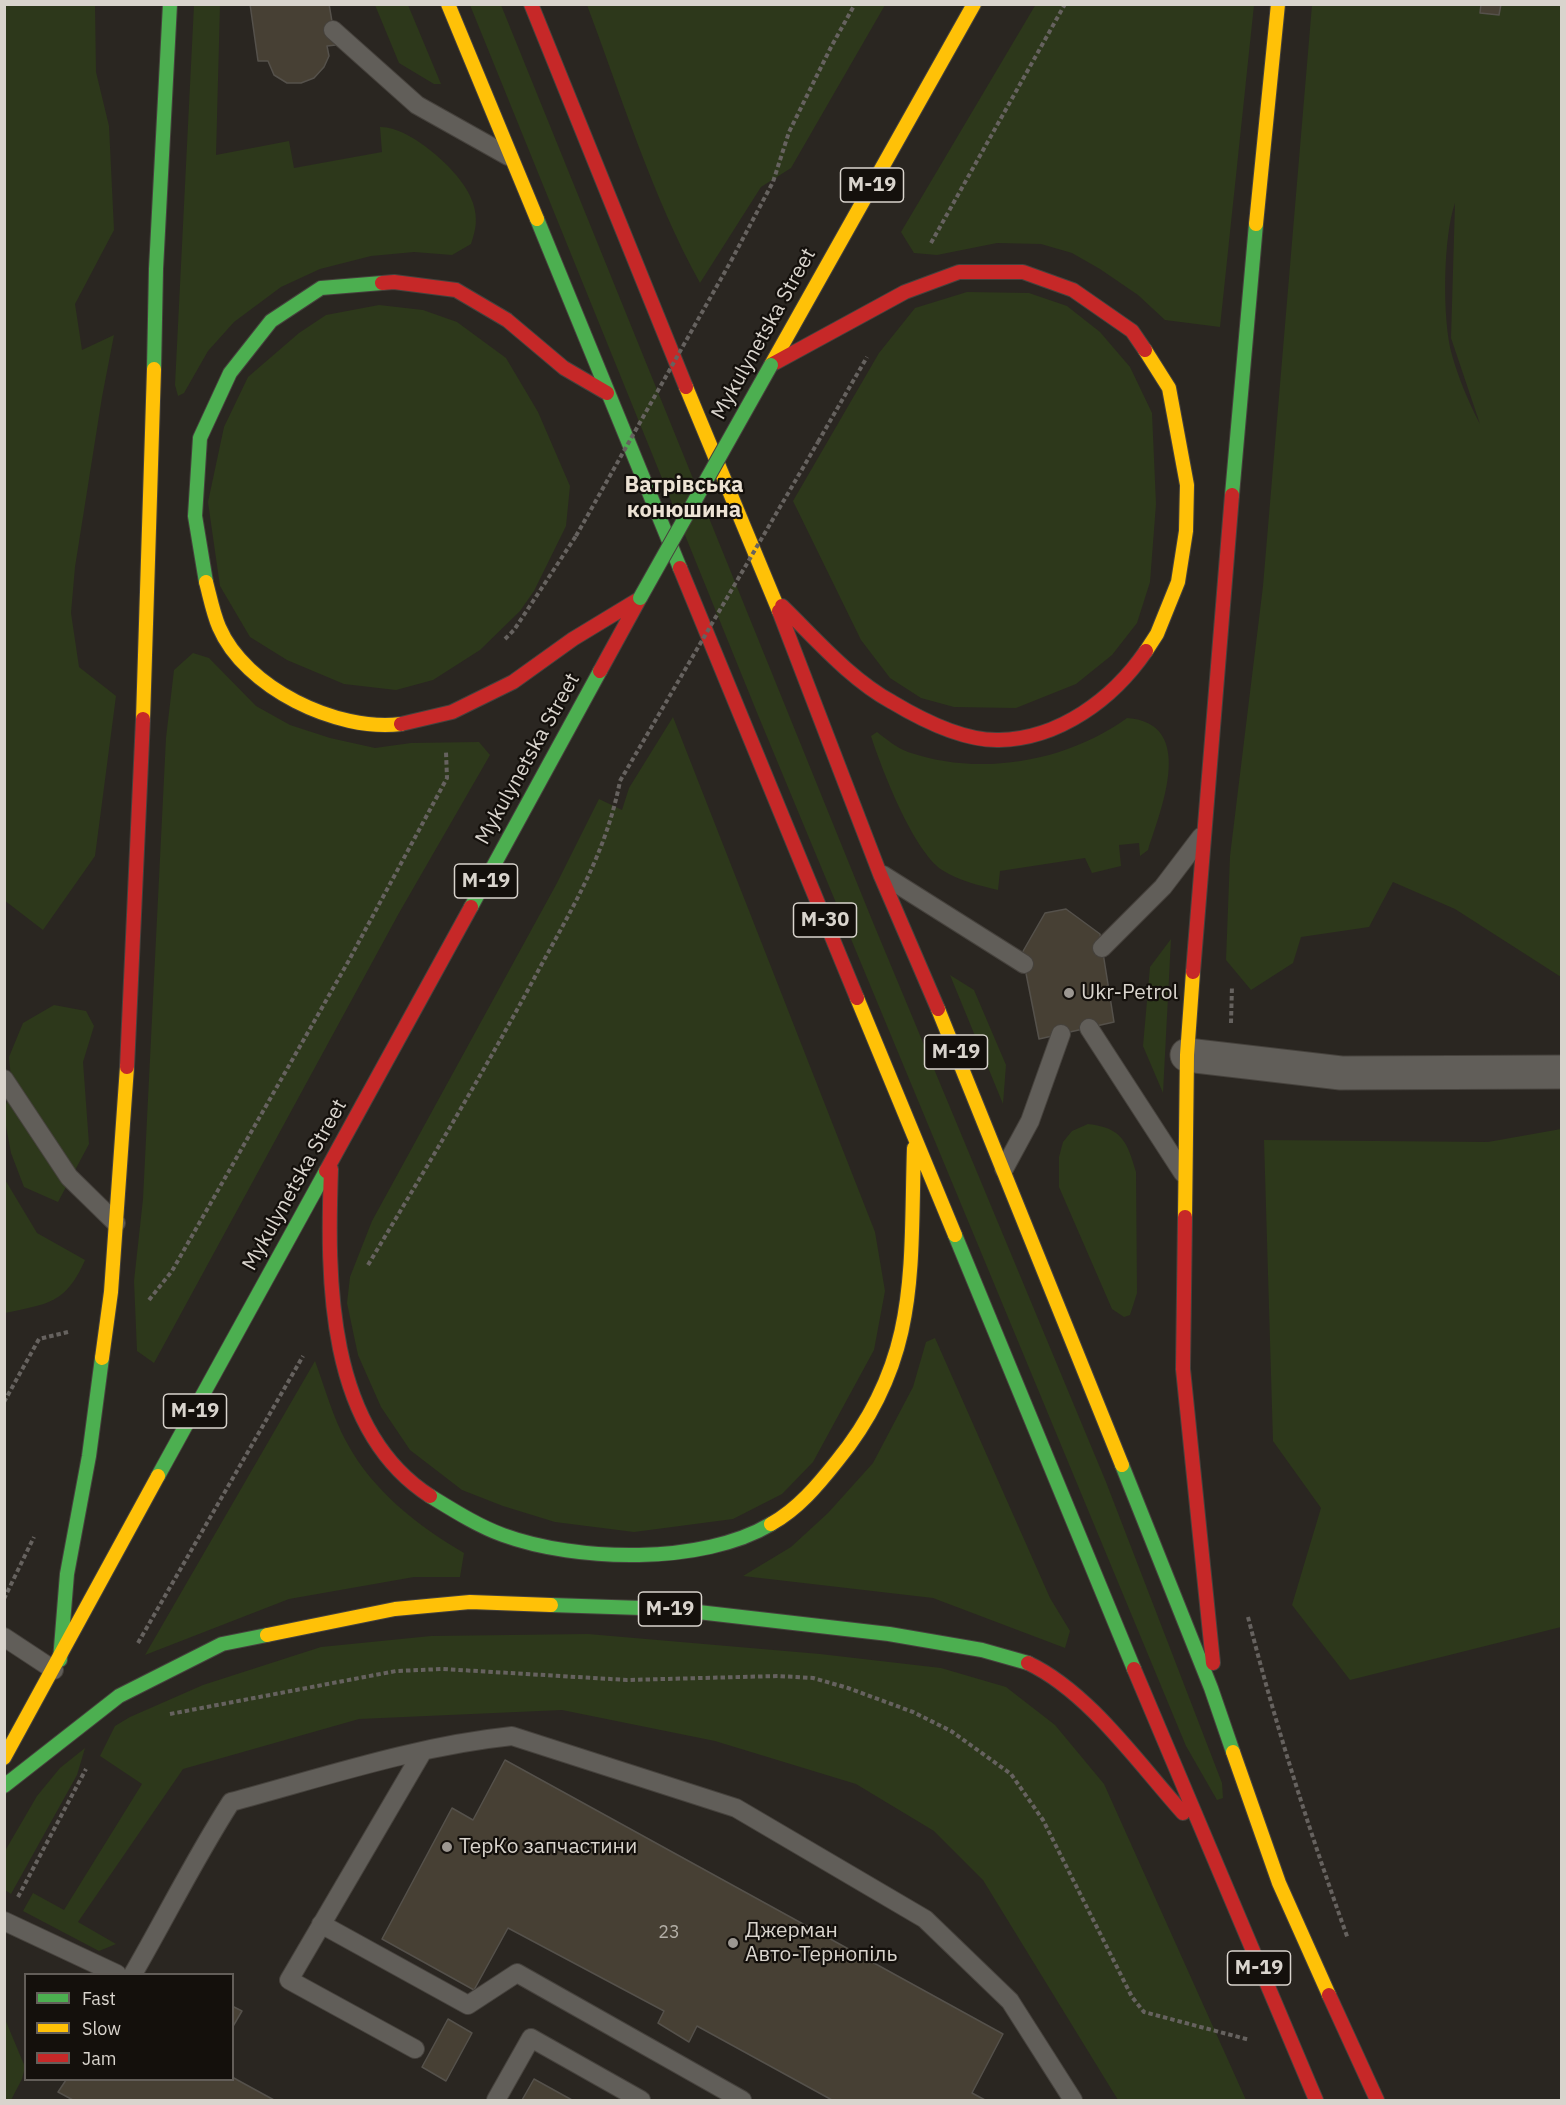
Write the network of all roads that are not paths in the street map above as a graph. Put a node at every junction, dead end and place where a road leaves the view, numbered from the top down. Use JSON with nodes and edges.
{"nodes":[{"id":1,"x":171,"y":4,"type":"edge"},
{"id":2,"x":448,"y":4,"type":"edge"},
{"id":3,"x":531,"y":4,"type":"edge"},
{"id":4,"x":974,"y":4,"type":"edge"},
{"id":5,"x":1278,"y":4,"type":"edge"},
{"id":6,"x":333,"y":30,"type":"dead end"},
{"id":7,"x":510,"y":157,"type":"junction"},
{"id":8,"x":771,"y":365,"type":"junction"},
{"id":9,"x":608,"y":393,"type":"junction"},
{"id":10,"x":640,"y":598,"type":"junction"},
{"id":11,"x":775,"y":599,"type":"junction"},
{"id":12,"x":1203,"y":833,"type":"junction"},
{"id":13,"x":880,"y":874,"type":"junction"},
{"id":14,"x":1102,"y":948,"type":"dead end"},
{"id":15,"x":1024,"y":963,"type":"dead end"},
{"id":16,"x":1089,"y":1028,"type":"dead end"},
{"id":17,"x":1060,"y":1034,"type":"dead end"},
{"id":18,"x":1187,"y":1055,"type":"junction"},
{"id":19,"x":1562,"y":1072,"type":"edge"},
{"id":20,"x":4,"y":1079,"type":"edge"},
{"id":21,"x":914,"y":1137,"type":"junction"},
{"id":22,"x":332,"y":1164,"type":"junction"},
{"id":23,"x":1004,"y":1169,"type":"junction"},
{"id":24,"x":1185,"y":1177,"type":"junction"},
{"id":25,"x":116,"y":1223,"type":"junction"},
{"id":26,"x":4,"y":1637,"type":"edge"},
{"id":27,"x":57,"y":1665,"type":"junction"},
{"id":28,"x":1217,"y":1710,"type":"junction"},
{"id":29,"x":423,"y":1751,"type":"junction"},
{"id":30,"x":4,"y":1758,"type":"edge"},
{"id":31,"x":4,"y":1786,"type":"edge"},
{"id":32,"x":1202,"y":1834,"type":"junction"},
{"id":33,"x":4,"y":1921,"type":"edge"},
{"id":34,"x":321,"y":1924,"type":"junction"},
{"id":35,"x":115,"y":1973,"type":"edge"},
{"id":36,"x":134,"y":1973,"type":"edge"},
{"id":37,"x":415,"y":2049,"type":"dead end"},
{"id":38,"x":496,"y":2100,"type":"edge"},
{"id":39,"x":641,"y":2100,"type":"edge"},
{"id":40,"x":742,"y":2100,"type":"edge"},
{"id":41,"x":1073,"y":2100,"type":"edge"},
{"id":42,"x":1316,"y":2100,"type":"edge"},
{"id":43,"x":1377,"y":2100,"type":"edge"}],
"edges":[{"from":1,"to":25,"type":"highway"},
{"from":2,"to":7,"type":"highway","number":"М-30"},
{"from":3,"to":11,"type":"highway","number":"М-19"},
{"from":4,"to":8,"type":"highway","name":"Mykulynetska Street","number":"М-19"},
{"from":5,"to":12,"type":"highway"},
{"from":6,"to":7,"type":"lane"},
{"from":7,"to":9,"type":"highway","number":"М-30"},
{"from":8,"to":10,"type":"highway","name":"Mykulynetska Street","number":"М-19","bridge":true},
{"from":8,"to":11,"type":"highway"},
{"from":9,"to":10,"type":"highway"},
{"from":9,"to":21,"type":"highway","number":"М-30"},
{"from":10,"to":22,"type":"highway","name":"Mykulynetska Street","number":"М-19"},
{"from":11,"to":13,"type":"highway","number":"М-19"},
{"from":12,"to":14,"type":"lane"},
{"from":12,"to":18,"type":"highway"},
{"from":13,"to":15,"type":"lane"},
{"from":13,"to":23,"type":"highway","number":"М-19"},
{"from":16,"to":24,"type":"lane"},
{"from":17,"to":23,"type":"lane"},
{"from":18,"to":19,"type":"street"},
{"from":18,"to":24,"type":"highway"},
{"from":20,"to":25,"type":"lane"},
{"from":21,"to":22,"type":"highway"},
{"from":21,"to":32,"type":"highway","number":"М-30"},
{"from":22,"to":27,"type":"highway","name":"Mykulynetska Street","number":"М-19"},
{"from":23,"to":28,"type":"highway","number":"М-19"},
{"from":24,"to":28,"type":"highway"},
{"from":25,"to":27,"type":"highway"},
{"from":26,"to":27,"type":"lane"},
{"from":27,"to":30,"type":"highway","name":"Mykulynetska Street","number":"М-19"},
{"from":28,"to":43,"type":"highway","number":"М-19"},
{"from":29,"to":34,"type":"lane"},
{"from":29,"to":36,"type":"lane"},
{"from":29,"to":41,"type":"lane"},
{"from":31,"to":32,"type":"highway","number":"М-19"},
{"from":32,"to":42,"type":"highway","number":"М-19"},
{"from":33,"to":35,"type":"lane"},
{"from":34,"to":37,"type":"lane"},
{"from":34,"to":40,"type":"lane"},
{"from":38,"to":39,"type":"lane"}]}
